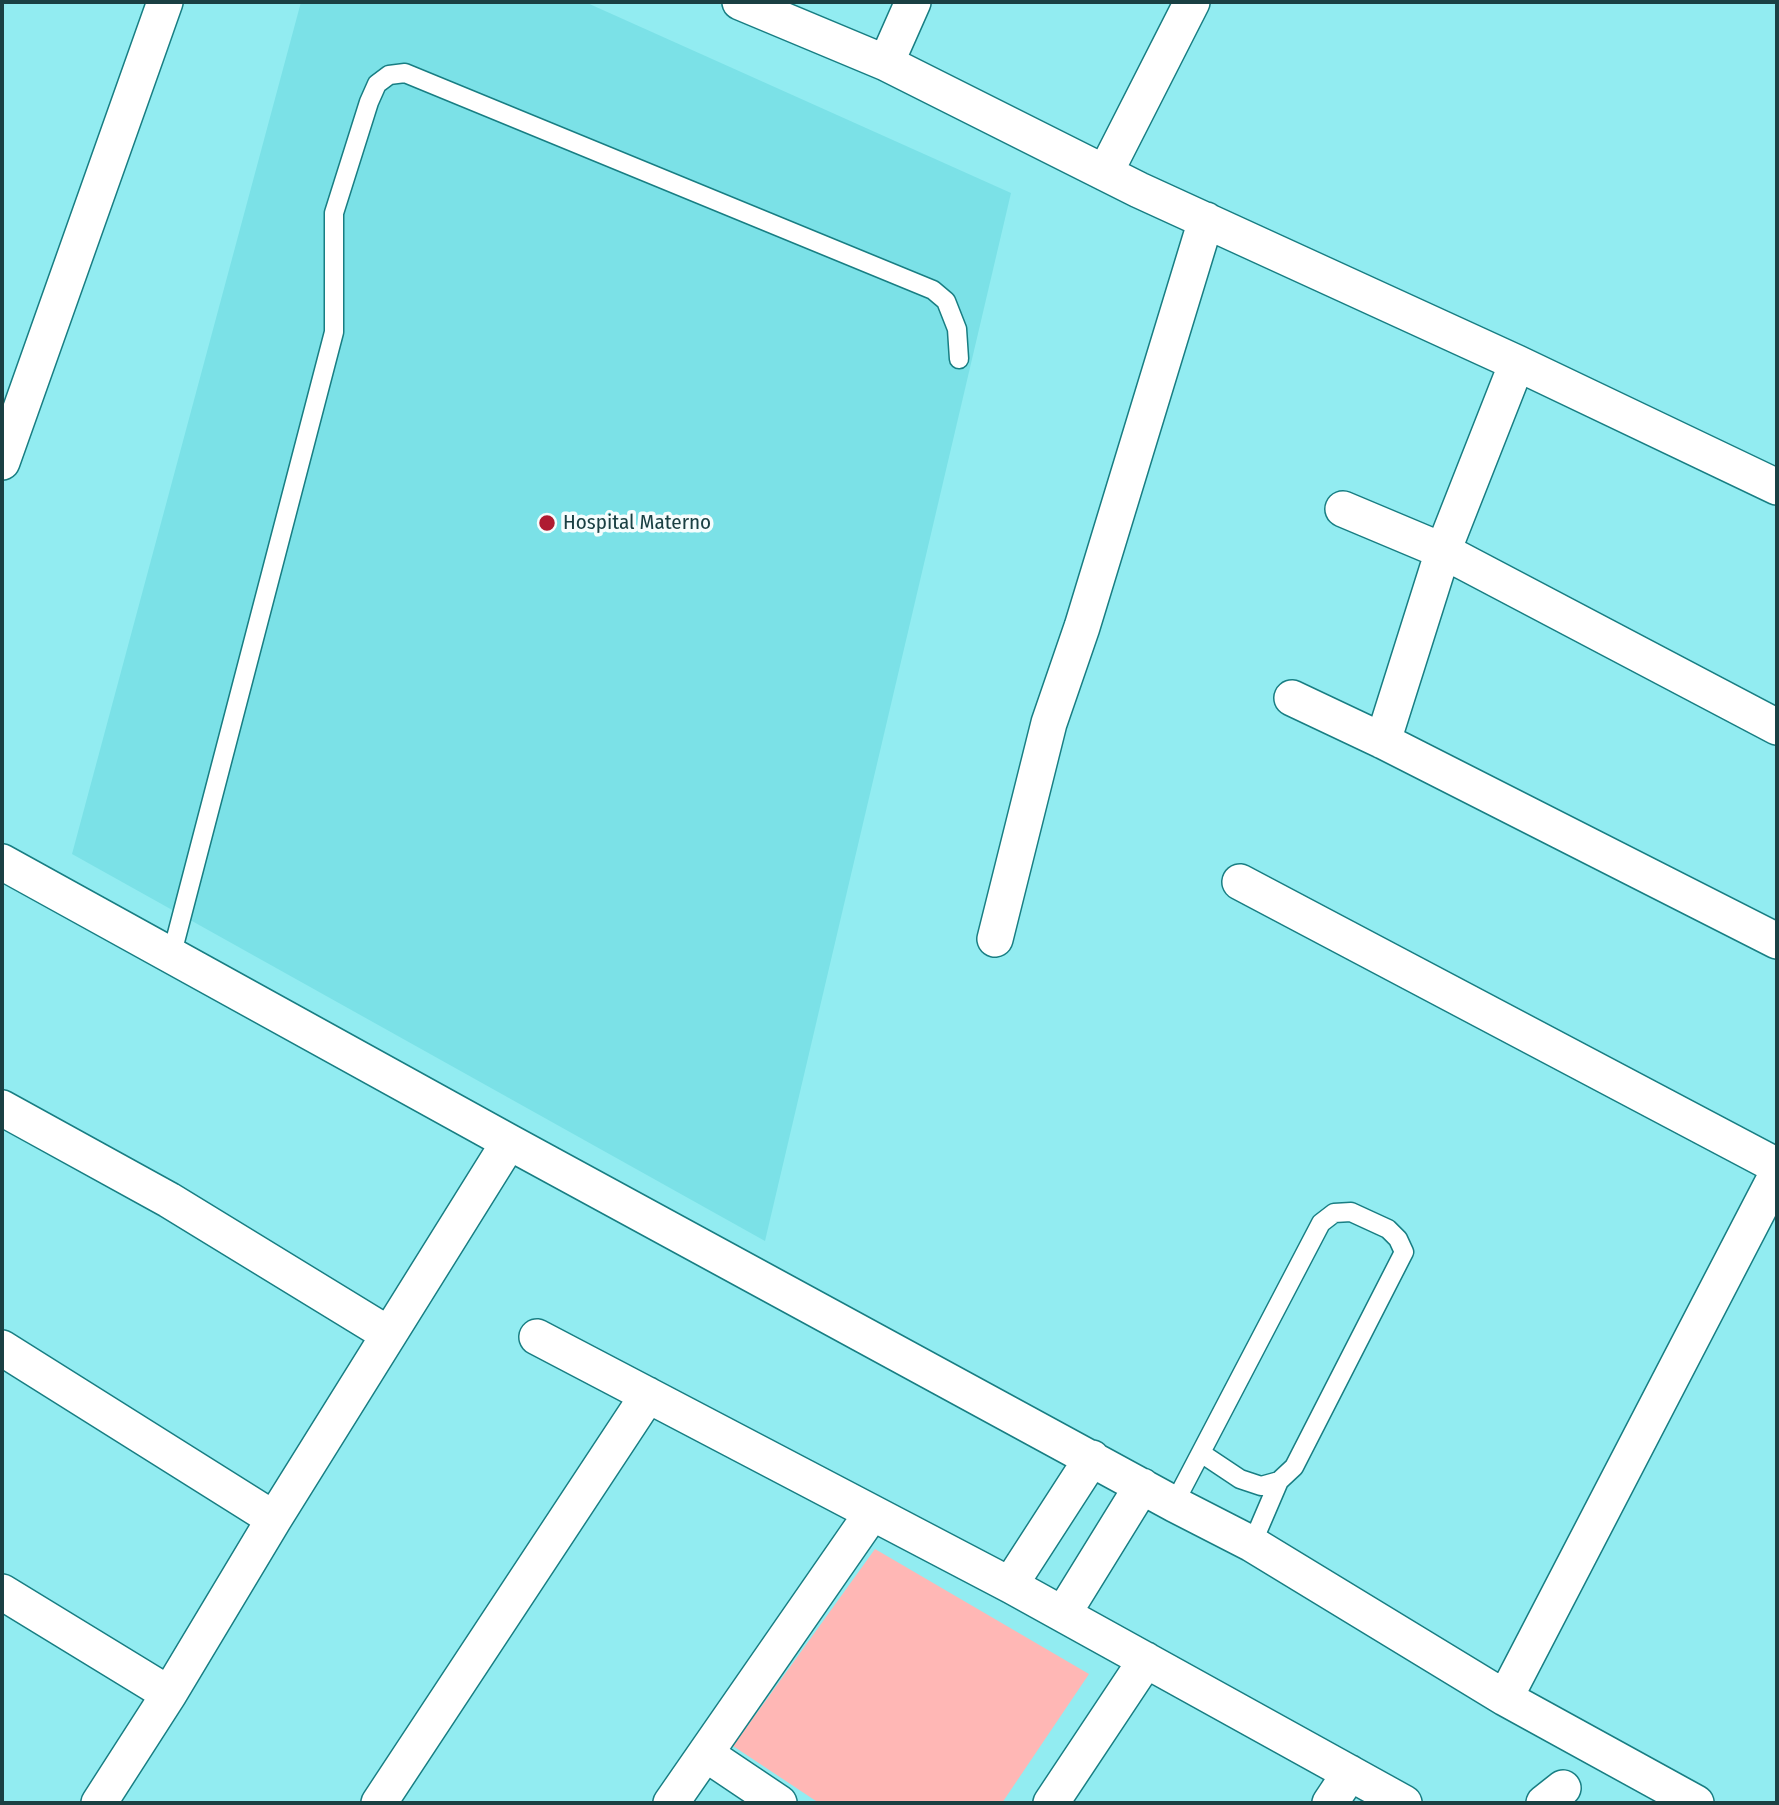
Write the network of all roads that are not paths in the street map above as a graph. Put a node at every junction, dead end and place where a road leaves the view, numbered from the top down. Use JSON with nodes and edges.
{"nodes":[{"id":1,"x":165,"y":2,"type":"edge"},
{"id":2,"x":740,"y":2,"type":"edge"},
{"id":3,"x":913,"y":2,"type":"edge"},
{"id":4,"x":1192,"y":2,"type":"edge"},
{"id":5,"x":886,"y":63,"type":"junction"},
{"id":6,"x":1105,"y":173,"type":"junction"},
{"id":7,"x":1206,"y":220,"type":"junction"},
{"id":8,"x":959,"y":359,"type":"dead end"},
{"id":9,"x":1517,"y":363,"type":"junction"},
{"id":10,"x":2,"y":463,"type":"edge"},
{"id":11,"x":1777,"y":487,"type":"edge"},
{"id":12,"x":1343,"y":509,"type":"dead end"},
{"id":13,"x":1443,"y":551,"type":"junction"},
{"id":14,"x":1292,"y":698,"type":"dead end"},
{"id":15,"x":1777,"y":727,"type":"edge"},
{"id":16,"x":1384,"y":741,"type":"junction"},
{"id":17,"x":6,"y":875,"type":"edge"},
{"id":18,"x":1240,"y":882,"type":"dead end"},
{"id":19,"x":995,"y":939,"type":"dead end"},
{"id":20,"x":1777,"y":941,"type":"edge"},
{"id":21,"x":171,"y":957,"type":"junction"},
{"id":22,"x":2,"y":1108,"type":"edge"},
{"id":23,"x":509,"y":1142,"type":"junction"},
{"id":24,"x":1777,"y":1166,"type":"edge"},
{"id":25,"x":1777,"y":1174,"type":"edge"},
{"id":26,"x":387,"y":1334,"type":"junction"},
{"id":27,"x":537,"y":1337,"type":"dead end"},
{"id":28,"x":2,"y":1348,"type":"edge"},
{"id":29,"x":648,"y":1395,"type":"junction"},
{"id":30,"x":1200,"y":1453,"type":"junction"},
{"id":31,"x":1092,"y":1458,"type":"junction"},
{"id":32,"x":1279,"y":1481,"type":"junction"},
{"id":33,"x":1142,"y":1486,"type":"junction"},
{"id":34,"x":1174,"y":1504,"type":"junction"},
{"id":35,"x":872,"y":1513,"type":"junction"},
{"id":36,"x":274,"y":1518,"type":"junction"},
{"id":37,"x":1252,"y":1544,"type":"junction"},
{"id":38,"x":1010,"y":1585,"type":"junction"},
{"id":39,"x":2,"y":1592,"type":"edge"},
{"id":40,"x":1063,"y":1614,"type":"junction"},
{"id":41,"x":1146,"y":1660,"type":"junction"},
{"id":42,"x":169,"y":1694,"type":"junction"},
{"id":43,"x":1505,"y":1698,"type":"junction"},
{"id":44,"x":706,"y":1754,"type":"junction"},
{"id":45,"x":1350,"y":1773,"type":"junction"},
{"id":46,"x":99,"y":1803,"type":"edge"},
{"id":47,"x":379,"y":1803,"type":"edge"},
{"id":48,"x":671,"y":1803,"type":"edge"},
{"id":49,"x":779,"y":1803,"type":"edge"},
{"id":50,"x":1051,"y":1803,"type":"edge"},
{"id":51,"x":1329,"y":1803,"type":"edge"},
{"id":52,"x":1404,"y":1803,"type":"edge"},
{"id":53,"x":1696,"y":1803,"type":"edge"}],
"edges":[{"from":1,"to":10,"type":"street"},
{"from":2,"to":5,"type":"street"},
{"from":3,"to":5,"type":"street"},
{"from":4,"to":6,"type":"street"},
{"from":5,"to":6,"type":"street"},
{"from":6,"to":7,"type":"street"},
{"from":7,"to":9,"type":"street"},
{"from":7,"to":19,"type":"street"},
{"from":8,"to":21,"type":"lane"},
{"from":9,"to":11,"type":"street"},
{"from":9,"to":13,"type":"street"},
{"from":12,"to":13,"type":"street"},
{"from":13,"to":15,"type":"street"},
{"from":13,"to":16,"type":"street"},
{"from":14,"to":16,"type":"street"},
{"from":16,"to":20,"type":"street"},
{"from":17,"to":21,"type":"street"},
{"from":18,"to":24,"type":"street"},
{"from":21,"to":23,"type":"street"},
{"from":22,"to":26,"type":"street"},
{"from":23,"to":26,"type":"street"},
{"from":23,"to":31,"type":"street"},
{"from":25,"to":43,"type":"street"},
{"from":26,"to":36,"type":"street"},
{"from":27,"to":29,"type":"street"},
{"from":28,"to":36,"type":"street"},
{"from":29,"to":35,"type":"street"},
{"from":29,"to":47,"type":"street"},
{"from":30,"to":32,"type":"lane"},
{"from":30,"to":32,"type":"lane"},
{"from":30,"to":34,"type":"lane"},
{"from":31,"to":33,"type":"street"},
{"from":31,"to":38,"type":"street"},
{"from":32,"to":37,"type":"lane"},
{"from":33,"to":34,"type":"street"},
{"from":33,"to":40,"type":"street"},
{"from":34,"to":37,"type":"street"},
{"from":35,"to":38,"type":"street"},
{"from":35,"to":44,"type":"street"},
{"from":36,"to":42,"type":"street"},
{"from":37,"to":43,"type":"street"},
{"from":38,"to":40,"type":"street"},
{"from":39,"to":42,"type":"street"},
{"from":40,"to":41,"type":"street"},
{"from":41,"to":45,"type":"street"},
{"from":41,"to":50,"type":"street"},
{"from":42,"to":46,"type":"street"},
{"from":43,"to":53,"type":"street"},
{"from":44,"to":48,"type":"street"},
{"from":44,"to":49,"type":"street"},
{"from":45,"to":51,"type":"street"},
{"from":45,"to":52,"type":"street"}]}
